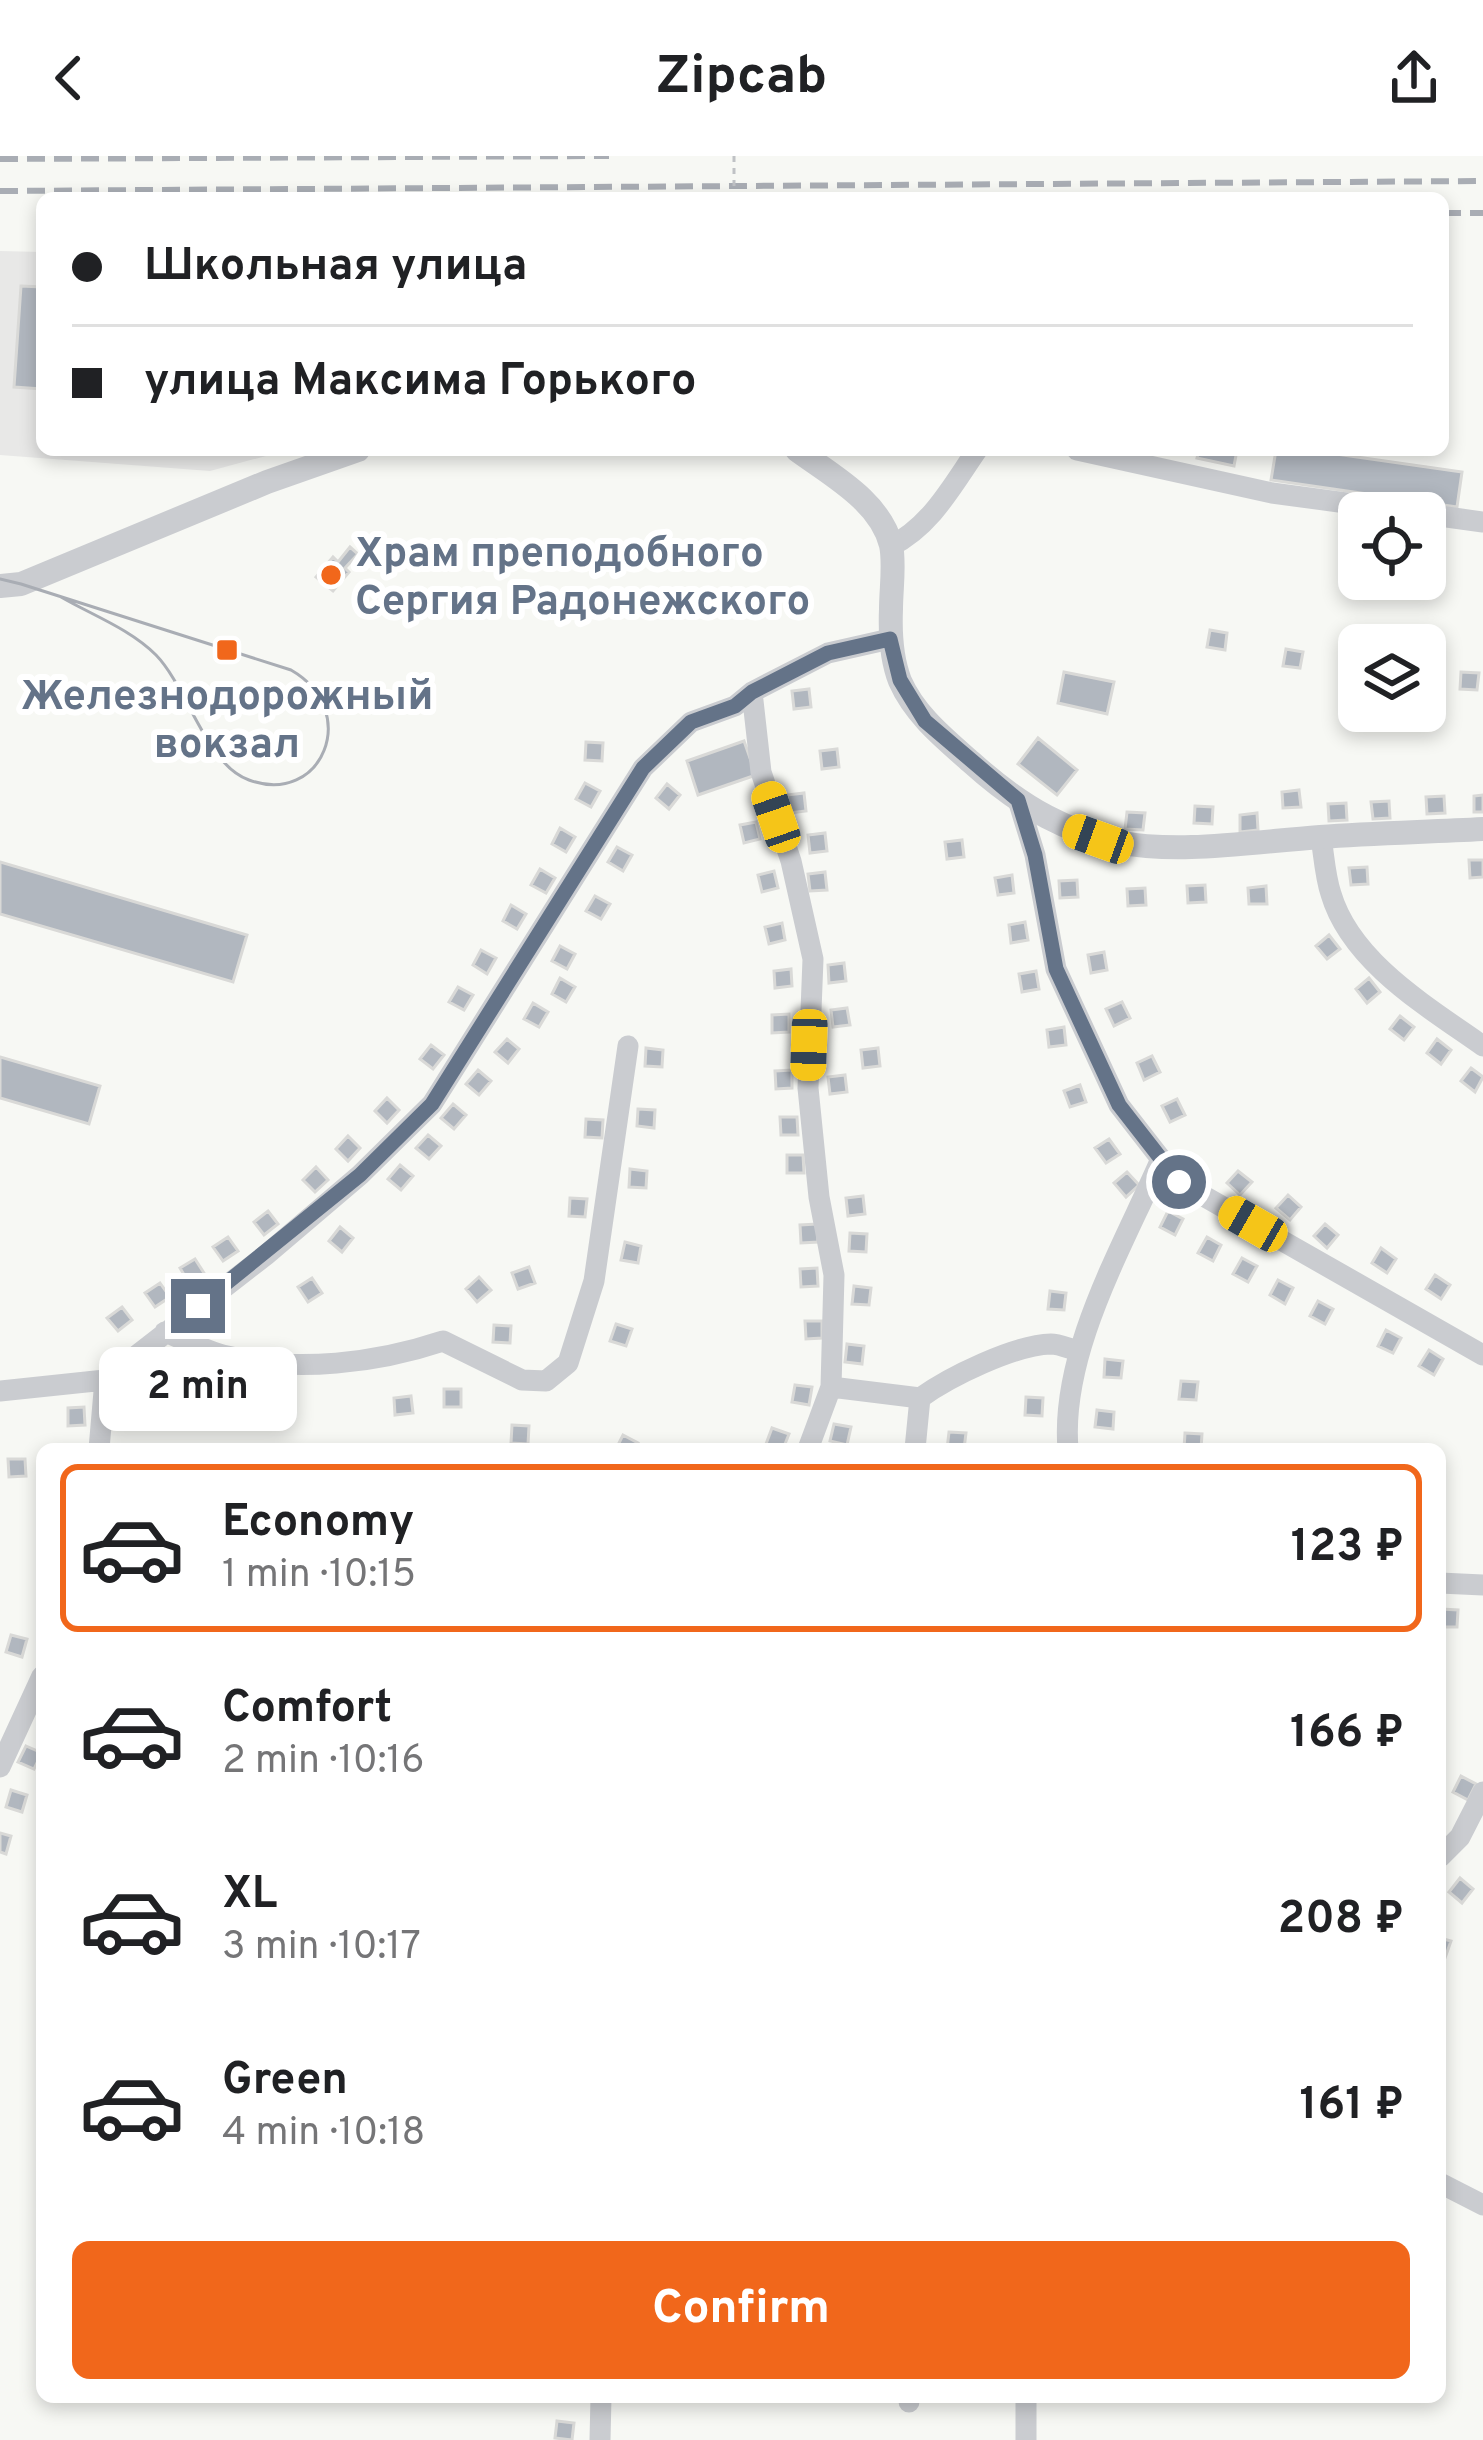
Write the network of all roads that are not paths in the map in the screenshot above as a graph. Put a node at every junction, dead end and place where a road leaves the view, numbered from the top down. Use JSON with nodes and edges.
{"nodes":[{"id":1,"x":341,"y":456,"type":"edge"},
{"id":2,"x":805,"y":456,"type":"edge"},
{"id":3,"x":973,"y":456,"type":"edge"},
{"id":4,"x":1104,"y":456,"type":"edge"},
{"id":5,"x":1338,"y":502,"type":"edge"},
{"id":6,"x":1446,"y":517,"type":"edge"},
{"id":7,"x":1483,"y":522,"type":"edge"},
{"id":8,"x":891,"y":546,"type":"junction"},
{"id":9,"x":0,"y":586,"type":"edge"},
{"id":10,"x":890,"y":639,"type":"junction"},
{"id":11,"x":752,"y":692,"type":"junction"},
{"id":12,"x":1018,"y":800,"type":"junction"},
{"id":13,"x":1483,"y":829,"type":"edge"},
{"id":14,"x":1321,"y":837,"type":"junction"},
{"id":15,"x":628,"y":1046,"type":"dead end"},
{"id":16,"x":1483,"y":1046,"type":"edge"},
{"id":17,"x":1161,"y":1159,"type":"junction"},
{"id":18,"x":165,"y":1332,"type":"junction"},
{"id":19,"x":1480,"y":1348,"type":"edge"},
{"id":20,"x":1079,"y":1351,"type":"junction"},
{"id":21,"x":105,"y":1380,"type":"junction"},
{"id":22,"x":831,"y":1387,"type":"junction"},
{"id":23,"x":0,"y":1391,"type":"edge"},
{"id":24,"x":920,"y":1398,"type":"junction"},
{"id":25,"x":100,"y":1443,"type":"edge"},
{"id":26,"x":810,"y":1443,"type":"edge"},
{"id":27,"x":916,"y":1443,"type":"edge"},
{"id":28,"x":1068,"y":1443,"type":"edge"},
{"id":29,"x":1446,"y":1583,"type":"edge"},
{"id":30,"x":1483,"y":1585,"type":"edge"},
{"id":31,"x":36,"y":1689,"type":"edge"},
{"id":32,"x":0,"y":1768,"type":"edge"},
{"id":33,"x":1483,"y":1792,"type":"edge"},
{"id":34,"x":1446,"y":1851,"type":"edge"},
{"id":35,"x":1446,"y":2186,"type":"edge"},
{"id":36,"x":1483,"y":2205,"type":"edge"},
{"id":37,"x":601,"y":2403,"type":"edge"},
{"id":38,"x":1026,"y":2403,"type":"edge"},
{"id":39,"x":600,"y":2440,"type":"edge"},
{"id":40,"x":1026,"y":2440,"type":"edge"}],
"edges":[{"from":1,"to":9,"type":"street"},
{"from":2,"to":8,"type":"street"},
{"from":3,"to":8,"type":"street"},
{"from":4,"to":5,"type":"street"},
{"from":6,"to":7,"type":"street"},
{"from":8,"to":10,"type":"street"},
{"from":10,"to":11,"type":"street"},
{"from":10,"to":12,"type":"street"},
{"from":11,"to":18,"type":"street"},
{"from":11,"to":22,"type":"street"},
{"from":12,"to":14,"type":"street"},
{"from":12,"to":17,"type":"street"},
{"from":13,"to":14,"type":"street"},
{"from":14,"to":16,"type":"street"},
{"from":15,"to":18,"type":"street"},
{"from":17,"to":19,"type":"street"},
{"from":17,"to":20,"type":"street"},
{"from":18,"to":21,"type":"street"},
{"from":20,"to":24,"type":"street"},
{"from":20,"to":28,"type":"street"},
{"from":21,"to":23,"type":"street"},
{"from":21,"to":25,"type":"street"},
{"from":22,"to":24,"type":"street"},
{"from":22,"to":26,"type":"street"},
{"from":24,"to":27,"type":"street"},
{"from":29,"to":30,"type":"street"},
{"from":31,"to":32,"type":"street"},
{"from":33,"to":34,"type":"street"},
{"from":35,"to":36,"type":"street"},
{"from":37,"to":39,"type":"street"},
{"from":38,"to":40,"type":"street"}]}
